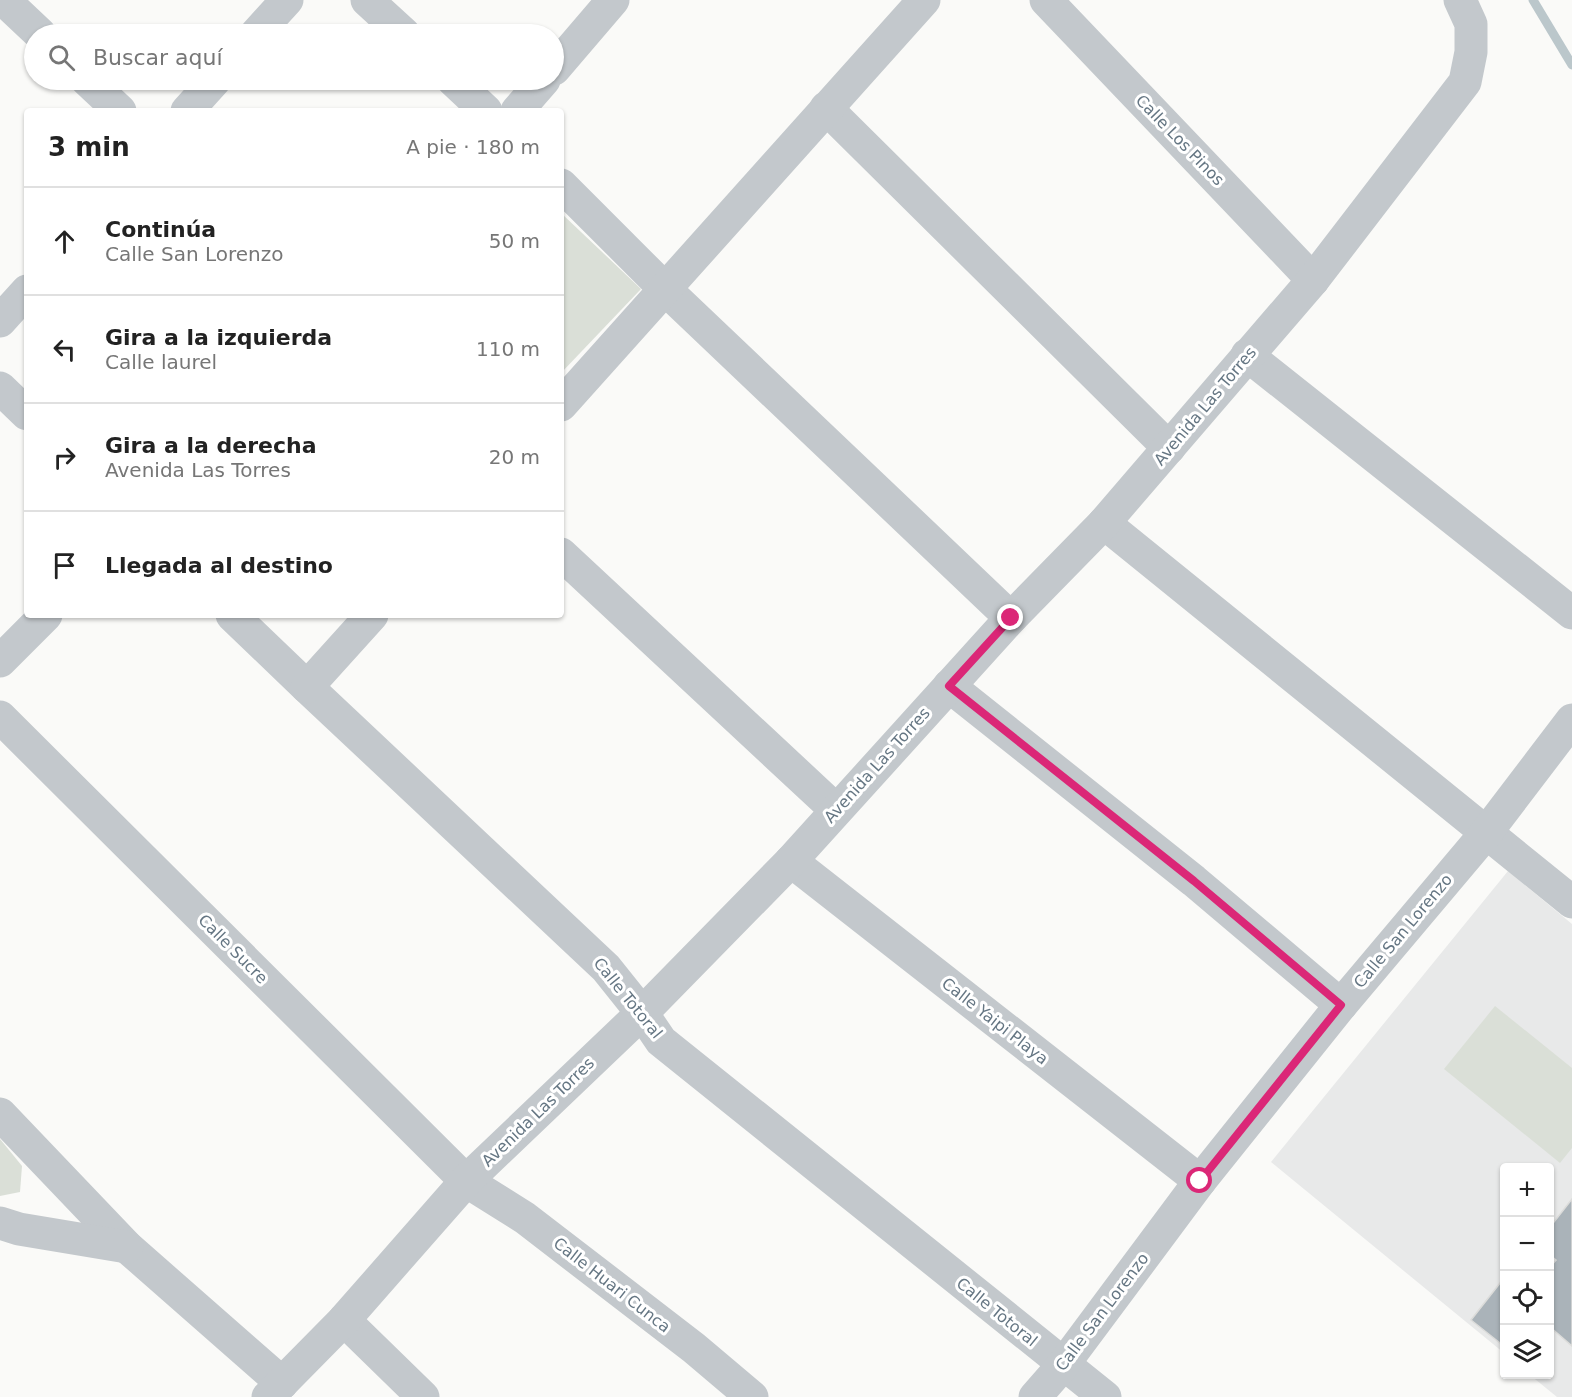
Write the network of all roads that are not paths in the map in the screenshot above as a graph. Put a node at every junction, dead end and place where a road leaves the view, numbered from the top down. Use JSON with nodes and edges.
{"nodes":[{"id":1,"x":3,"y":0,"type":"edge"},
{"id":2,"x":287,"y":0,"type":"edge"},
{"id":3,"x":367,"y":0,"type":"edge"},
{"id":4,"x":614,"y":0,"type":"edge"},
{"id":5,"x":924,"y":0,"type":"edge"},
{"id":6,"x":1046,"y":0,"type":"edge"},
{"id":7,"x":1460,"y":0,"type":"edge"},
{"id":8,"x":29,"y":24,"type":"edge"},
{"id":9,"x":265,"y":24,"type":"edge"},
{"id":10,"x":393,"y":24,"type":"edge"},
{"id":11,"x":564,"y":58,"type":"edge"},
{"id":12,"x":98,"y":90,"type":"edge"},
{"id":13,"x":206,"y":90,"type":"edge"},
{"id":14,"x":464,"y":90,"type":"edge"},
{"id":15,"x":535,"y":90,"type":"edge"},
{"id":16,"x":117,"y":108,"type":"edge"},
{"id":17,"x":190,"y":108,"type":"edge"},
{"id":18,"x":483,"y":108,"type":"edge"},
{"id":19,"x":520,"y":108,"type":"edge"},
{"id":20,"x":826,"y":108,"type":"junction"},
{"id":21,"x":564,"y":188,"type":"edge"},
{"id":22,"x":1313,"y":280,"type":"junction"},
{"id":23,"x":665,"y":289,"type":"junction"},
{"id":24,"x":24,"y":294,"type":"edge"},
{"id":25,"x":0,"y":321,"type":"edge"},
{"id":26,"x":1248,"y":355,"type":"junction"},
{"id":27,"x":0,"y":388,"type":"edge"},
{"id":28,"x":564,"y":402,"type":"edge"},
{"id":29,"x":24,"y":411,"type":"edge"},
{"id":30,"x":1169,"y":448,"type":"junction"},
{"id":31,"x":1104,"y":523,"type":"junction"},
{"id":32,"x":564,"y":557,"type":"edge"},
{"id":33,"x":1572,"y":614,"type":"edge"},
{"id":34,"x":43,"y":618,"type":"edge"},
{"id":35,"x":235,"y":618,"type":"edge"},
{"id":36,"x":369,"y":618,"type":"edge"},
{"id":37,"x":1011,"y":618,"type":"junction"},
{"id":38,"x":0,"y":662,"type":"edge"},
{"id":39,"x":949,"y":686,"type":"junction"},
{"id":40,"x":307,"y":687,"type":"junction"},
{"id":41,"x":0,"y":717,"type":"edge"},
{"id":42,"x":1572,"y":720,"type":"edge"},
{"id":43,"x":836,"y":810,"type":"junction"},
{"id":44,"x":1486,"y":833,"type":"junction"},
{"id":45,"x":791,"y":861,"type":"junction"},
{"id":46,"x":1572,"y":902,"type":"edge"},
{"id":47,"x":1341,"y":1005,"type":"junction"},
{"id":48,"x":642,"y":1013,"type":"junction"},
{"id":49,"x":0,"y":1114,"type":"edge"},
{"id":50,"x":466,"y":1181,"type":"junction"},
{"id":51,"x":1200,"y":1181,"type":"junction"},
{"id":52,"x":0,"y":1223,"type":"edge"},
{"id":53,"x":127,"y":1247,"type":"junction"},
{"id":54,"x":344,"y":1320,"type":"junction"},
{"id":55,"x":1063,"y":1365,"type":"junction"},
{"id":56,"x":275,"y":1390,"type":"edge"},
{"id":57,"x":423,"y":1397,"type":"edge"},
{"id":58,"x":752,"y":1397,"type":"edge"},
{"id":59,"x":1035,"y":1397,"type":"edge"},
{"id":60,"x":1105,"y":1397,"type":"edge"}],
"edges":[{"from":1,"to":8,"type":"street"},
{"from":2,"to":9,"type":"street"},
{"from":3,"to":10,"type":"street"},
{"from":4,"to":11,"type":"street"},
{"from":5,"to":20,"type":"street"},
{"from":6,"to":22,"type":"street","name":"Calle Los Pinos"},
{"from":7,"to":22,"type":"street","name":"Avenida Las Torres"},
{"from":12,"to":16,"type":"street"},
{"from":13,"to":17,"type":"street"},
{"from":14,"to":18,"type":"street"},
{"from":15,"to":19,"type":"street"},
{"from":20,"to":23,"type":"street"},
{"from":20,"to":30,"type":"street"},
{"from":21,"to":23,"type":"street"},
{"from":22,"to":26,"type":"street","name":"Avenida Las Torres"},
{"from":23,"to":28,"type":"street"},
{"from":23,"to":37,"type":"street"},
{"from":24,"to":25,"type":"street"},
{"from":26,"to":30,"type":"street","name":"Avenida Las Torres"},
{"from":26,"to":33,"type":"street"},
{"from":27,"to":29,"type":"street"},
{"from":30,"to":31,"type":"street","name":"Avenida Las Torres"},
{"from":31,"to":37,"type":"street","name":"Avenida Las Torres"},
{"from":31,"to":44,"type":"street"},
{"from":32,"to":43,"type":"street"},
{"from":34,"to":38,"type":"street"},
{"from":35,"to":40,"type":"street","name":"Calle Totoral"},
{"from":36,"to":40,"type":"street"},
{"from":37,"to":39,"type":"street","name":"Avenida Las Torres"},
{"from":39,"to":43,"type":"street","name":"Avenida Las Torres"},
{"from":39,"to":47,"type":"street"},
{"from":40,"to":48,"type":"street","name":"Calle Totoral"},
{"from":41,"to":50,"type":"street","name":"Calle Sucre"},
{"from":42,"to":44,"type":"street","name":"Calle San Lorenzo"},
{"from":43,"to":45,"type":"street","name":"Avenida Las Torres"},
{"from":44,"to":46,"type":"street"},
{"from":44,"to":47,"type":"street","name":"Calle San Lorenzo"},
{"from":45,"to":48,"type":"street","name":"Avenida Las Torres"},
{"from":45,"to":51,"type":"street","name":"Calle Yaipi Playa"},
{"from":47,"to":51,"type":"street","name":"Calle San Lorenzo"},
{"from":48,"to":50,"type":"street","name":"Avenida Las Torres"},
{"from":48,"to":55,"type":"street","name":"Calle Totoral"},
{"from":49,"to":53,"type":"street"},
{"from":50,"to":54,"type":"street","name":"Avenida Las Torres"},
{"from":50,"to":58,"type":"street","name":"Calle Huari Cunca"},
{"from":51,"to":55,"type":"street","name":"Calle San Lorenzo"},
{"from":52,"to":53,"type":"street"},
{"from":53,"to":56,"type":"street"},
{"from":54,"to":56,"type":"street","name":"Avenida Las Torres"},
{"from":54,"to":57,"type":"street"},
{"from":55,"to":59,"type":"street","name":"Calle San Lorenzo"},
{"from":55,"to":60,"type":"street","name":"Calle Totoral"}]}
